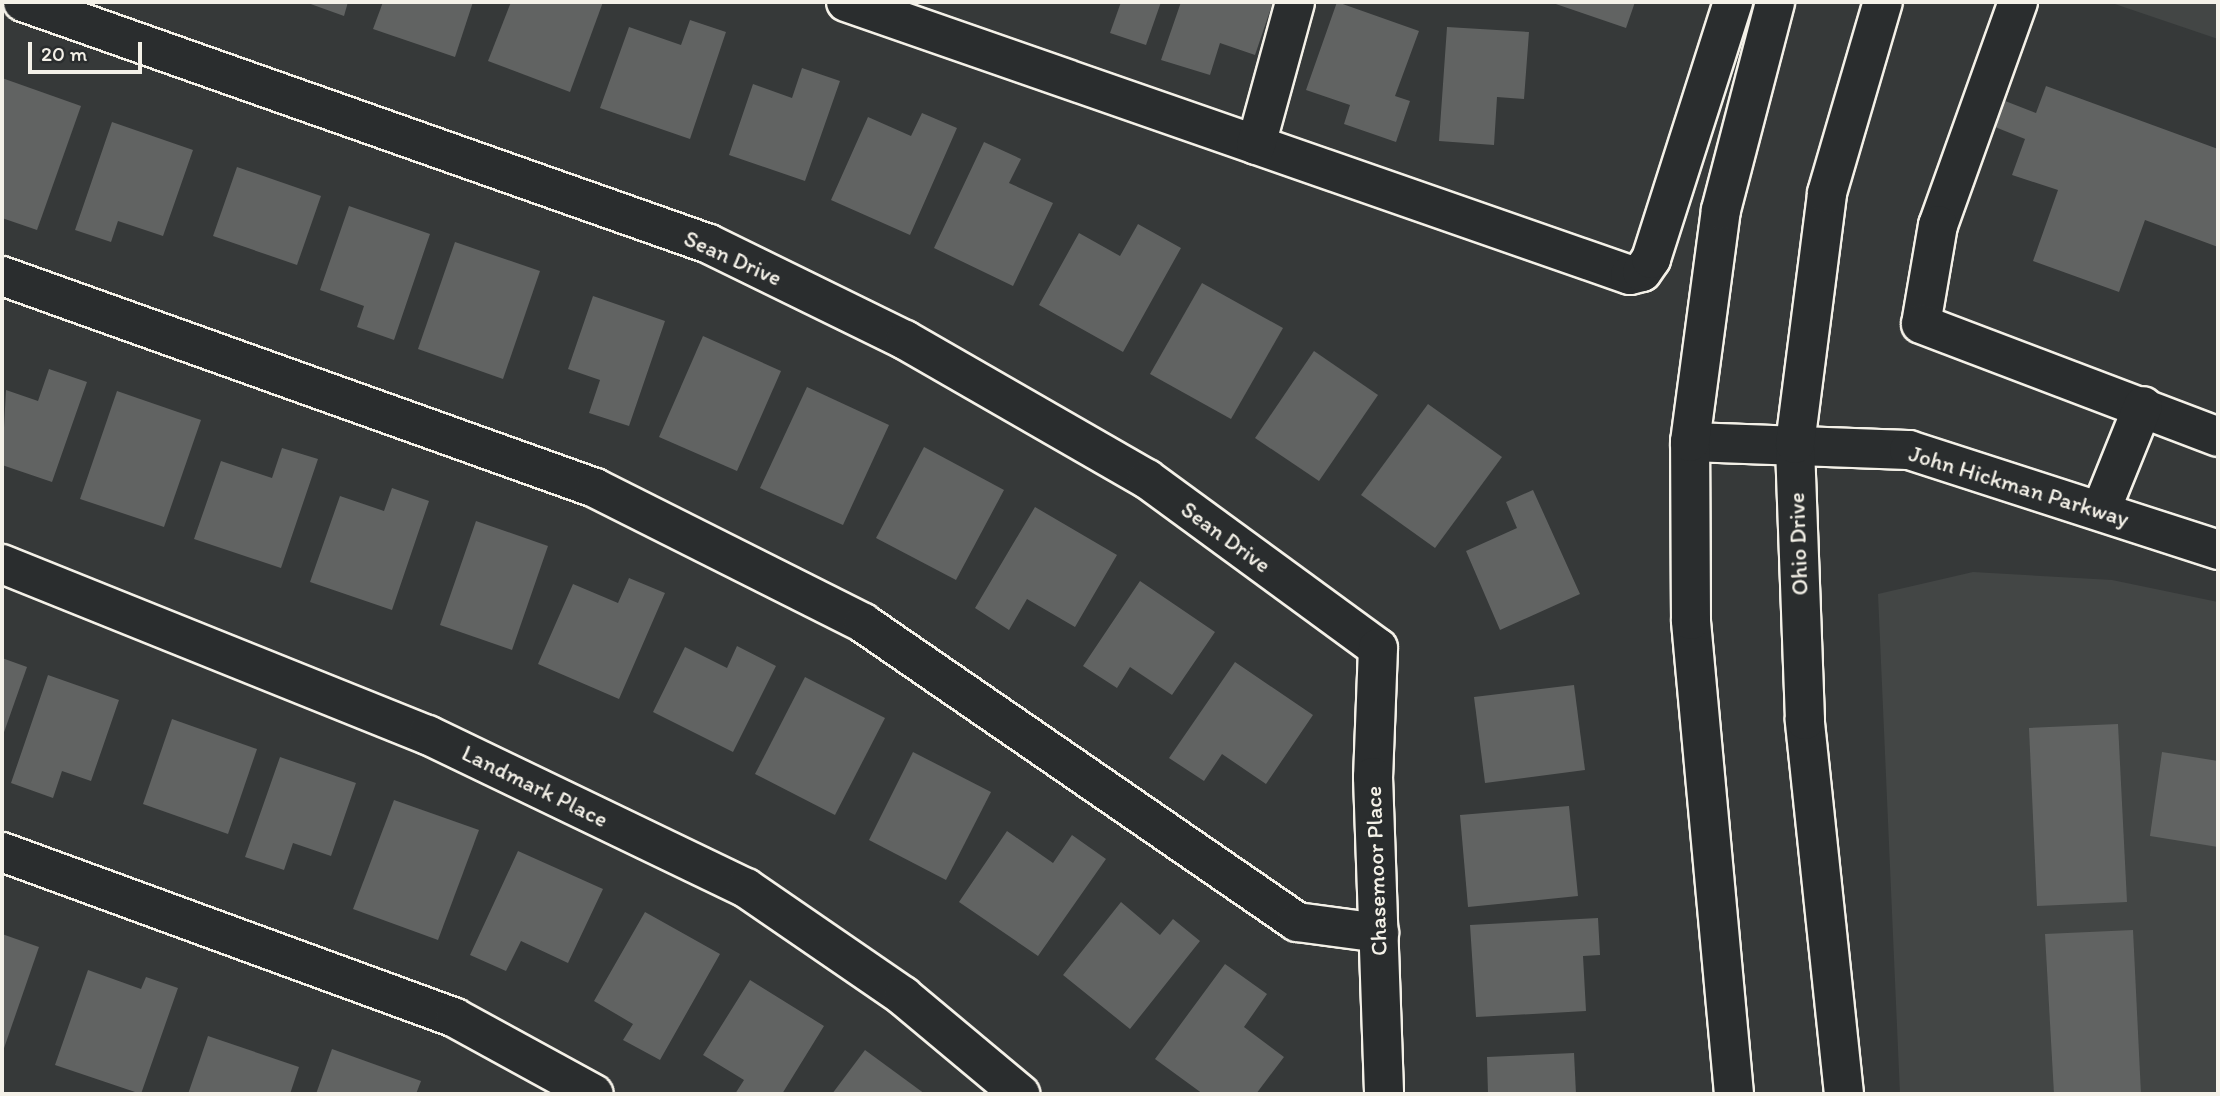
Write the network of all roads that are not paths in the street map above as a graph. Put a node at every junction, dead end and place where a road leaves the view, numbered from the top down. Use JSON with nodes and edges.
{"nodes":[{"id":1,"x":23,"y":2,"type":"edge"},
{"id":2,"x":846,"y":2,"type":"edge"},
{"id":3,"x":1296,"y":2,"type":"edge"},
{"id":4,"x":1732,"y":2,"type":"edge"},
{"id":5,"x":1775,"y":2,"type":"edge"},
{"id":6,"x":1883,"y":2,"type":"edge"},
{"id":7,"x":2018,"y":2,"type":"edge"},
{"id":8,"x":1256,"y":145,"type":"junction"},
{"id":9,"x":2,"y":276,"type":"edge"},
{"id":10,"x":2143,"y":406,"type":"junction"},
{"id":11,"x":2218,"y":437,"type":"edge"},
{"id":12,"x":1690,"y":442,"type":"junction"},
{"id":13,"x":1795,"y":444,"type":"junction"},
{"id":14,"x":2101,"y":510,"type":"junction"},
{"id":15,"x":2218,"y":551,"type":"edge"},
{"id":16,"x":2,"y":564,"type":"edge"},
{"id":17,"x":1378,"y":648,"type":"joint"},
{"id":18,"x":2,"y":852,"type":"edge"},
{"id":19,"x":1378,"y":933,"type":"junction"},
{"id":20,"x":594,"y":1094,"type":"edge"},
{"id":21,"x":1020,"y":1094,"type":"edge"},
{"id":22,"x":1384,"y":1094,"type":"edge"},
{"id":23,"x":1734,"y":1094,"type":"edge"},
{"id":24,"x":1844,"y":1094,"type":"edge"}],
"edges":[{"from":1,"to":17,"type":"street","name":"Sean Drive"},
{"from":2,"to":8,"type":"street"},
{"from":3,"to":8,"type":"street"},
{"from":4,"to":8,"type":"street"},
{"from":5,"to":12,"type":"street"},
{"from":6,"to":13,"type":"street","name":"Ohio Drive"},
{"from":7,"to":10,"type":"street"},
{"from":9,"to":19,"type":"street"},
{"from":10,"to":11,"type":"street"},
{"from":10,"to":14,"type":"street"},
{"from":12,"to":13,"type":"street","name":"John Hickman Parkway"},
{"from":12,"to":23,"type":"street"},
{"from":13,"to":14,"type":"street","name":"John Hickman Parkway"},
{"from":13,"to":24,"type":"street","name":"Ohio Drive"},
{"from":14,"to":15,"type":"street","name":"John Hickman Parkway"},
{"from":16,"to":21,"type":"street","name":"Landmark Place"},
{"from":17,"to":19,"type":"street","name":"Chasemoor Place"},
{"from":18,"to":20,"type":"street"},
{"from":19,"to":22,"type":"street","name":"Chasemoor Place"}]}
